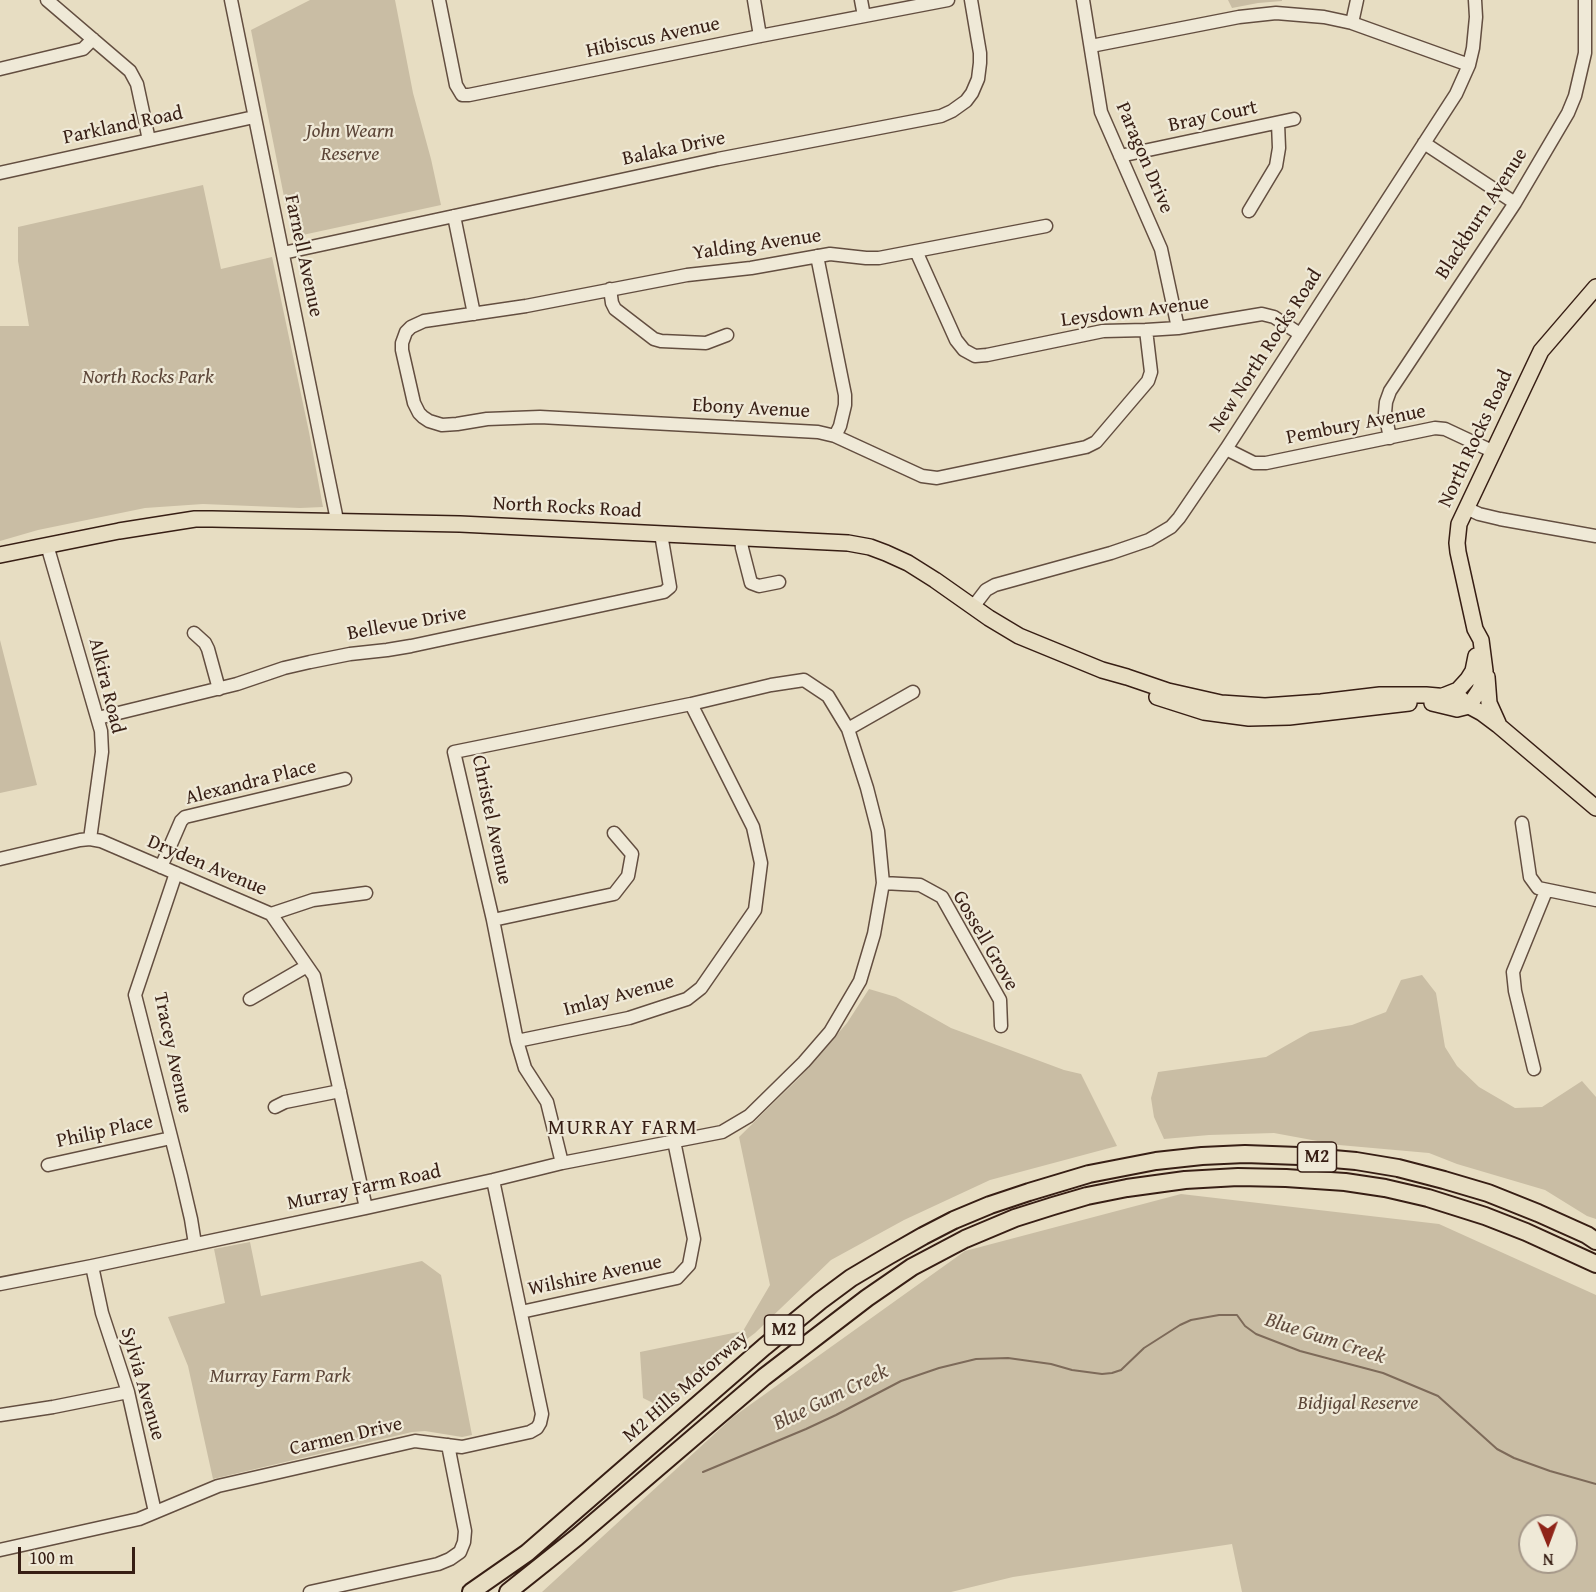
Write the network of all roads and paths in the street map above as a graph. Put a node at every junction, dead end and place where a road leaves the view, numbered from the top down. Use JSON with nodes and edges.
{"nodes":[{"id":1,"x":46,"y":0,"type":"edge"},
{"id":2,"x":231,"y":0,"type":"edge"},
{"id":3,"x":439,"y":0,"type":"edge"},
{"id":4,"x":754,"y":0,"type":"edge"},
{"id":5,"x":861,"y":0,"type":"edge"},
{"id":6,"x":948,"y":0,"type":"edge"},
{"id":7,"x":971,"y":0,"type":"edge"},
{"id":8,"x":1083,"y":0,"type":"edge"},
{"id":9,"x":1357,"y":0,"type":"edge"},
{"id":10,"x":1475,"y":0,"type":"edge"},
{"id":11,"x":1585,"y":0,"type":"edge"},
{"id":12,"x":864,"y":16,"type":"junction"},
{"id":13,"x":1352,"y":23,"type":"junction"},
{"id":14,"x":760,"y":36,"type":"junction"},
{"id":15,"x":93,"y":39,"type":"junction"},
{"id":16,"x":1091,"y":46,"type":"junction"},
{"id":17,"x":1591,"y":52,"type":"edge"},
{"id":18,"x":1469,"y":65,"type":"junction"},
{"id":19,"x":0,"y":69,"type":"edge"},
{"id":20,"x":254,"y":117,"type":"junction"},
{"id":21,"x":1294,"y":119,"type":"dead end"},
{"id":22,"x":1278,"y":123,"type":"junction"},
{"id":23,"x":149,"y":140,"type":"junction"},
{"id":24,"x":1424,"y":143,"type":"junction"},
{"id":25,"x":1120,"y":156,"type":"junction"},
{"id":26,"x":0,"y":173,"type":"edge"},
{"id":27,"x":1515,"y":203,"type":"junction"},
{"id":28,"x":1249,"y":211,"type":"dead end"},
{"id":29,"x":454,"y":216,"type":"junction"},
{"id":30,"x":1046,"y":226,"type":"dead end"},
{"id":31,"x":916,"y":251,"type":"junction"},
{"id":32,"x":284,"y":254,"type":"junction"},
{"id":33,"x":817,"y":256,"type":"junction"},
{"id":34,"x":1596,"y":287,"type":"edge"},
{"id":35,"x":610,"y":290,"type":"junction"},
{"id":36,"x":474,"y":314,"type":"junction"},
{"id":37,"x":1178,"y":328,"type":"junction"},
{"id":38,"x":1146,"y":330,"type":"junction"},
{"id":39,"x":1300,"y":334,"type":"junction"},
{"id":40,"x":727,"y":335,"type":"dead end"},
{"id":41,"x":835,"y":436,"type":"junction"},
{"id":42,"x":1389,"y":438,"type":"junction"},
{"id":43,"x":1226,"y":449,"type":"junction"},
{"id":44,"x":1492,"y":451,"type":"junction"},
{"id":45,"x":1466,"y":508,"type":"junction"},
{"id":46,"x":337,"y":520,"type":"junction"},
{"id":47,"x":661,"y":534,"type":"junction"},
{"id":48,"x":1596,"y":536,"type":"edge"},
{"id":49,"x":741,"y":538,"type":"junction"},
{"id":50,"x":47,"y":545,"type":"junction"},
{"id":51,"x":0,"y":555,"type":"edge"},
{"id":52,"x":779,"y":582,"type":"dead end"},
{"id":53,"x":973,"y":607,"type":"junction"},
{"id":54,"x":1474,"y":629,"type":"junction"},
{"id":55,"x":194,"y":633,"type":"dead end"},
{"id":56,"x":1476,"y":656,"type":"junction"},
{"id":57,"x":1102,"y":670,"type":"junction"},
{"id":58,"x":1485,"y":671,"type":"junction"},
{"id":59,"x":219,"y":689,"type":"junction"},
{"id":60,"x":913,"y":692,"type":"dead end"},
{"id":61,"x":1443,"y":696,"type":"junction"},
{"id":62,"x":691,"y":704,"type":"junction"},
{"id":63,"x":1469,"y":706,"type":"junction"},
{"id":64,"x":98,"y":718,"type":"junction"},
{"id":65,"x":1498,"y":725,"type":"junction"},
{"id":66,"x":848,"y":729,"type":"junction"},
{"id":67,"x":345,"y":779,"type":"dead end"},
{"id":68,"x":1596,"y":808,"type":"edge"},
{"id":69,"x":1522,"y":823,"type":"dead end"},
{"id":70,"x":614,"y":833,"type":"dead end"},
{"id":71,"x":90,"y":839,"type":"junction"},
{"id":72,"x":0,"y":859,"type":"edge"},
{"id":73,"x":161,"y":867,"type":"junction"},
{"id":74,"x":176,"y":873,"type":"junction"},
{"id":75,"x":883,"y":883,"type":"junction"},
{"id":76,"x":1546,"y":891,"type":"junction"},
{"id":77,"x":366,"y":893,"type":"dead end"},
{"id":78,"x":1596,"y":900,"type":"edge"},
{"id":79,"x":271,"y":914,"type":"junction"},
{"id":80,"x":493,"y":920,"type":"junction"},
{"id":81,"x":307,"y":966,"type":"junction"},
{"id":82,"x":250,"y":999,"type":"dead end"},
{"id":83,"x":1001,"y":1026,"type":"dead end"},
{"id":84,"x":517,"y":1041,"type":"junction"},
{"id":85,"x":1534,"y":1069,"type":"dead end"},
{"id":86,"x":340,"y":1091,"type":"junction"},
{"id":87,"x":275,"y":1107,"type":"dead end"},
{"id":88,"x":171,"y":1137,"type":"junction"},
{"id":89,"x":674,"y":1141,"type":"junction"},
{"id":90,"x":562,"y":1163,"type":"junction"},
{"id":91,"x":48,"y":1165,"type":"dead end"},
{"id":92,"x":493,"y":1180,"type":"junction"},
{"id":93,"x":366,"y":1208,"type":"junction"},
{"id":94,"x":1596,"y":1241,"type":"edge"},
{"id":95,"x":195,"y":1244,"type":"junction"},
{"id":96,"x":1594,"y":1263,"type":"edge"},
{"id":97,"x":92,"y":1266,"type":"junction"},
{"id":98,"x":0,"y":1284,"type":"edge"},
{"id":99,"x":521,"y":1312,"type":"junction"},
{"id":100,"x":128,"y":1392,"type":"junction"},
{"id":101,"x":0,"y":1415,"type":"edge"},
{"id":102,"x":448,"y":1445,"type":"junction"},
{"id":103,"x":155,"y":1512,"type":"junction"},
{"id":104,"x":0,"y":1550,"type":"edge"},
{"id":105,"x":310,"y":1592,"type":"edge"},
{"id":106,"x":471,"y":1592,"type":"edge"},
{"id":107,"x":508,"y":1592,"type":"edge"}],
"edges":[{"from":1,"to":15,"type":"street"},
{"from":2,"to":20,"type":"street","name":"Farnell Avenue"},
{"from":3,"to":14,"type":"street","name":"Hibiscus Avenue"},
{"from":4,"to":14,"type":"street"},
{"from":5,"to":12,"type":"street"},
{"from":6,"to":12,"type":"street","name":"Hibiscus Avenue"},
{"from":7,"to":29,"type":"street","name":"Balaka Drive"},
{"from":8,"to":16,"type":"street","name":"Paragon Drive"},
{"from":9,"to":13,"type":"street"},
{"from":10,"to":18,"type":"street","name":"New North Rocks Road"},
{"from":11,"to":17,"type":"street","name":"Blackburn Avenue"},
{"from":12,"to":14,"type":"street","name":"Hibiscus Avenue"},
{"from":13,"to":16,"type":"street"},
{"from":13,"to":18,"type":"street"},
{"from":15,"to":19,"type":"street"},
{"from":15,"to":23,"type":"street"},
{"from":16,"to":25,"type":"street","name":"Paragon Drive"},
{"from":17,"to":27,"type":"street","name":"Blackburn Avenue"},
{"from":18,"to":24,"type":"street","name":"New North Rocks Road"},
{"from":20,"to":23,"type":"street","name":"Parkland Road"},
{"from":20,"to":32,"type":"street","name":"Farnell Avenue"},
{"from":21,"to":22,"type":"street","name":"Bray Court"},
{"from":22,"to":25,"type":"street","name":"Bray Court"},
{"from":22,"to":28,"type":"street","name":"Bray Court"},
{"from":23,"to":26,"type":"street","name":"Parkland Road"},
{"from":24,"to":27,"type":"street"},
{"from":24,"to":39,"type":"street","name":"New North Rocks Road"},
{"from":25,"to":37,"type":"street","name":"Paragon Drive"},
{"from":27,"to":42,"type":"street","name":"Blackburn Avenue"},
{"from":29,"to":32,"type":"street","name":"Balaka Drive"},
{"from":29,"to":36,"type":"street"},
{"from":30,"to":31,"type":"street","name":"Yalding Avenue"},
{"from":31,"to":33,"type":"street","name":"Yalding Avenue"},
{"from":31,"to":38,"type":"street","name":"Leysdown Avenue"},
{"from":32,"to":46,"type":"street","name":"Farnell Avenue"},
{"from":33,"to":35,"type":"street","name":"Yalding Avenue"},
{"from":33,"to":41,"type":"street"},
{"from":34,"to":44,"type":"main road","name":"North Rocks Road"},
{"from":35,"to":36,"type":"street","name":"Yalding Avenue"},
{"from":35,"to":40,"type":"street"},
{"from":36,"to":41,"type":"street","name":"Ebony Avenue"},
{"from":37,"to":38,"type":"street","name":"Leysdown Avenue"},
{"from":37,"to":39,"type":"street","name":"Leysdown Avenue"},
{"from":38,"to":41,"type":"street","name":"Ebony Avenue"},
{"from":39,"to":43,"type":"street","name":"New North Rocks Road"},
{"from":42,"to":43,"type":"street","name":"Pembury Avenue"},
{"from":42,"to":44,"type":"street","name":"Pembury Avenue"},
{"from":43,"to":53,"type":"street","name":"New North Rocks Road"},
{"from":44,"to":45,"type":"main road","name":"North Rocks Road"},
{"from":45,"to":48,"type":"street"},
{"from":45,"to":54,"type":"main road","name":"North Rocks Road"},
{"from":46,"to":47,"type":"main road","name":"North Rocks Road"},
{"from":46,"to":50,"type":"main road","name":"North Rocks Road"},
{"from":47,"to":49,"type":"main road","name":"North Rocks Road"},
{"from":47,"to":59,"type":"street","name":"Bellevue Drive"},
{"from":49,"to":52,"type":"street"},
{"from":49,"to":53,"type":"main road","name":"North Rocks Road"},
{"from":50,"to":51,"type":"main road","name":"North Rocks Road"},
{"from":50,"to":64,"type":"street","name":"Alkira Road"},
{"from":53,"to":57,"type":"main road","name":"North Rocks Road"},
{"from":54,"to":56,"type":"main road","name":"North Rocks Road"},
{"from":54,"to":58,"type":"main road","name":"North Rocks Road"},
{"from":55,"to":59,"type":"street"},
{"from":56,"to":61,"type":"main road"},
{"from":56,"to":63,"type":"main road","name":"North Rocks Road"},
{"from":57,"to":61,"type":"main road","name":"North Rocks Road"},
{"from":57,"to":63,"type":"main road","name":"North Rocks Road"},
{"from":58,"to":63,"type":"main road","name":"North Rocks Road"},
{"from":58,"to":65,"type":"main road"},
{"from":59,"to":64,"type":"street","name":"Bellevue Drive"},
{"from":60,"to":66,"type":"street"},
{"from":61,"to":63,"type":"main road","name":"North Rocks Road"},
{"from":62,"to":66,"type":"street","name":"Christel Avenue"},
{"from":62,"to":80,"type":"street","name":"Christel Avenue"},
{"from":62,"to":84,"type":"street","name":"Imlay Avenue"},
{"from":63,"to":65,"type":"main road"},
{"from":64,"to":71,"type":"street","name":"Alkira Road"},
{"from":65,"to":68,"type":"main road"},
{"from":66,"to":75,"type":"street","name":"Christel Avenue"},
{"from":67,"to":73,"type":"street","name":"Alexandra Place"},
{"from":69,"to":76,"type":"street"},
{"from":70,"to":80,"type":"street"},
{"from":71,"to":72,"type":"street","name":"Dryden Avenue"},
{"from":71,"to":73,"type":"street","name":"Dryden Avenue"},
{"from":73,"to":74,"type":"street","name":"Dryden Avenue"},
{"from":74,"to":79,"type":"street","name":"Dryden Avenue"},
{"from":74,"to":88,"type":"street","name":"Tracey Avenue"},
{"from":75,"to":83,"type":"street","name":"Gossell Grove"},
{"from":75,"to":89,"type":"street","name":"Christel Avenue"},
{"from":76,"to":78,"type":"street"},
{"from":76,"to":85,"type":"street"},
{"from":77,"to":79,"type":"street"},
{"from":79,"to":81,"type":"street","name":"Dryden Avenue"},
{"from":80,"to":84,"type":"street","name":"Christel Avenue"},
{"from":81,"to":82,"type":"street"},
{"from":81,"to":86,"type":"street","name":"Dryden Avenue"},
{"from":84,"to":90,"type":"street","name":"Christel Avenue"},
{"from":86,"to":87,"type":"street"},
{"from":86,"to":93,"type":"street","name":"Dryden Avenue"},
{"from":88,"to":91,"type":"street","name":"Philip Place"},
{"from":88,"to":95,"type":"street","name":"Tracey Avenue"},
{"from":89,"to":90,"type":"street","name":"Murray Farm Road"},
{"from":89,"to":99,"type":"street","name":"Wilshire Avenue"},
{"from":90,"to":92,"type":"street","name":"Murray Farm Road"},
{"from":92,"to":93,"type":"street","name":"Murray Farm Road"},
{"from":92,"to":99,"type":"street"},
{"from":93,"to":95,"type":"street","name":"Murray Farm Road"},
{"from":94,"to":106,"type":"highway","name":"M2 Hills Motorway","number":"M2"},
{"from":95,"to":97,"type":"street","name":"Murray Farm Road"},
{"from":96,"to":107,"type":"highway","number":"M2"},
{"from":97,"to":98,"type":"street","name":"Murray Farm Road"},
{"from":97,"to":100,"type":"street","name":"Sylvia Avenue"},
{"from":99,"to":102,"type":"street","name":"Carmen Drive"},
{"from":100,"to":101,"type":"street"},
{"from":100,"to":103,"type":"street","name":"Sylvia Avenue"},
{"from":102,"to":103,"type":"street","name":"Carmen Drive"},
{"from":102,"to":105,"type":"street"},
{"from":103,"to":104,"type":"street","name":"Carmen Drive"}]}
